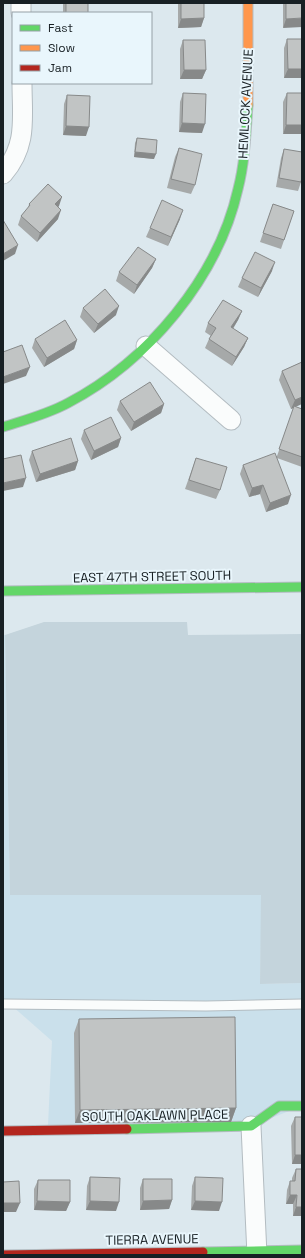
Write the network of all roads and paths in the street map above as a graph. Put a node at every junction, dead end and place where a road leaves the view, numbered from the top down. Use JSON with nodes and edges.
{"nodes":[{"id":1,"x":248,"y":3,"type":"edge"},
{"id":2,"x":22,"y":84,"type":"edge"},
{"id":3,"x":3,"y":174,"type":"edge"},
{"id":4,"x":146,"y":346,"type":"junction"},
{"id":5,"x":231,"y":420,"type":"dead end"},
{"id":6,"x":3,"y":427,"type":"edge"},
{"id":7,"x":302,"y":587,"type":"edge"},
{"id":8,"x":3,"y":590,"type":"edge"},
{"id":9,"x":3,"y":1004,"type":"edge"},
{"id":10,"x":302,"y":1004,"type":"edge"},
{"id":11,"x":302,"y":1106,"type":"edge"},
{"id":12,"x":251,"y":1126,"type":"junction"},
{"id":13,"x":3,"y":1131,"type":"edge"},
{"id":14,"x":302,"y":1250,"type":"edge"},
{"id":15,"x":257,"y":1253,"type":"edge"},
{"id":16,"x":3,"y":1255,"type":"edge"}],
"edges":[{"from":1,"to":4,"type":"street","name":"HEMLOCK AVENUE"},
{"from":2,"to":3,"type":"street"},
{"from":4,"to":5,"type":"street"},
{"from":4,"to":6,"type":"street","name":"HEMLOCK AVENUE"},
{"from":7,"to":8,"type":"street","name":"EAST 47TH STREET SOUTH"},
{"from":9,"to":10,"type":"lane"},
{"from":11,"to":12,"type":"street"},
{"from":12,"to":13,"type":"street","name":"SOUTH OAKLAWN PLACE"},
{"from":12,"to":15,"type":"street"},
{"from":14,"to":15,"type":"street","name":"TIERRA AVENUE"},
{"from":15,"to":16,"type":"street","name":"TIERRA AVENUE"}]}
